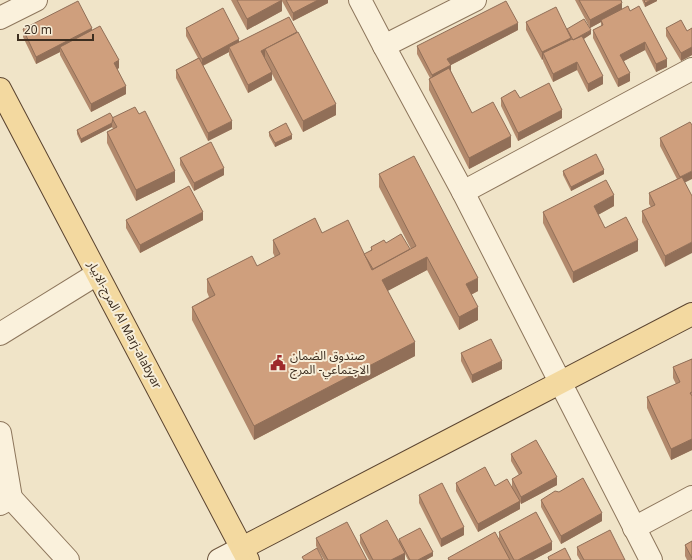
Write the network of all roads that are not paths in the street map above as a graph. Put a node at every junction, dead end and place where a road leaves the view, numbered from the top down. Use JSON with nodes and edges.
{"nodes":[{"id":1,"x":36,"y":0,"type":"edge"},
{"id":2,"x":360,"y":0,"type":"edge"},
{"id":3,"x":475,"y":0,"type":"edge"},
{"id":4,"x":0,"y":18,"type":"edge"},
{"id":5,"x":384,"y":46,"type":"junction"},
{"id":6,"x":692,"y":69,"type":"edge"},
{"id":7,"x":0,"y":89,"type":"edge"},
{"id":8,"x":463,"y":192,"type":"junction"},
{"id":9,"x":97,"y":274,"type":"junction"},
{"id":10,"x":692,"y":314,"type":"edge"},
{"id":11,"x":0,"y":334,"type":"edge"},
{"id":12,"x":561,"y":383,"type":"junction"},
{"id":13,"x":0,"y":433,"type":"edge"},
{"id":14,"x":692,"y":497,"type":"edge"},
{"id":15,"x":6,"y":501,"type":"edge"},
{"id":16,"x":634,"y":528,"type":"junction"},
{"id":17,"x":245,"y":554,"type":"edge"},
{"id":18,"x":68,"y":560,"type":"edge"},
{"id":19,"x":219,"y":560,"type":"edge"},
{"id":20,"x":651,"y":560,"type":"edge"}],
"edges":[{"from":1,"to":4,"type":"street"},
{"from":2,"to":5,"type":"street"},
{"from":3,"to":5,"type":"street"},
{"from":5,"to":8,"type":"street"},
{"from":6,"to":8,"type":"street"},
{"from":7,"to":9,"type":"main road","name":"المرج-الابيار Al Marj-alabyar"},
{"from":8,"to":12,"type":"street"},
{"from":9,"to":11,"type":"street"},
{"from":9,"to":17,"type":"main road","name":"المرج-الابيار Al Marj-alabyar"},
{"from":10,"to":12,"type":"main road"},
{"from":12,"to":16,"type":"street"},
{"from":12,"to":17,"type":"main road"},
{"from":13,"to":15,"type":"street"},
{"from":14,"to":16,"type":"street"},
{"from":15,"to":18,"type":"street"},
{"from":16,"to":20,"type":"street"},
{"from":17,"to":19,"type":"street"}]}
